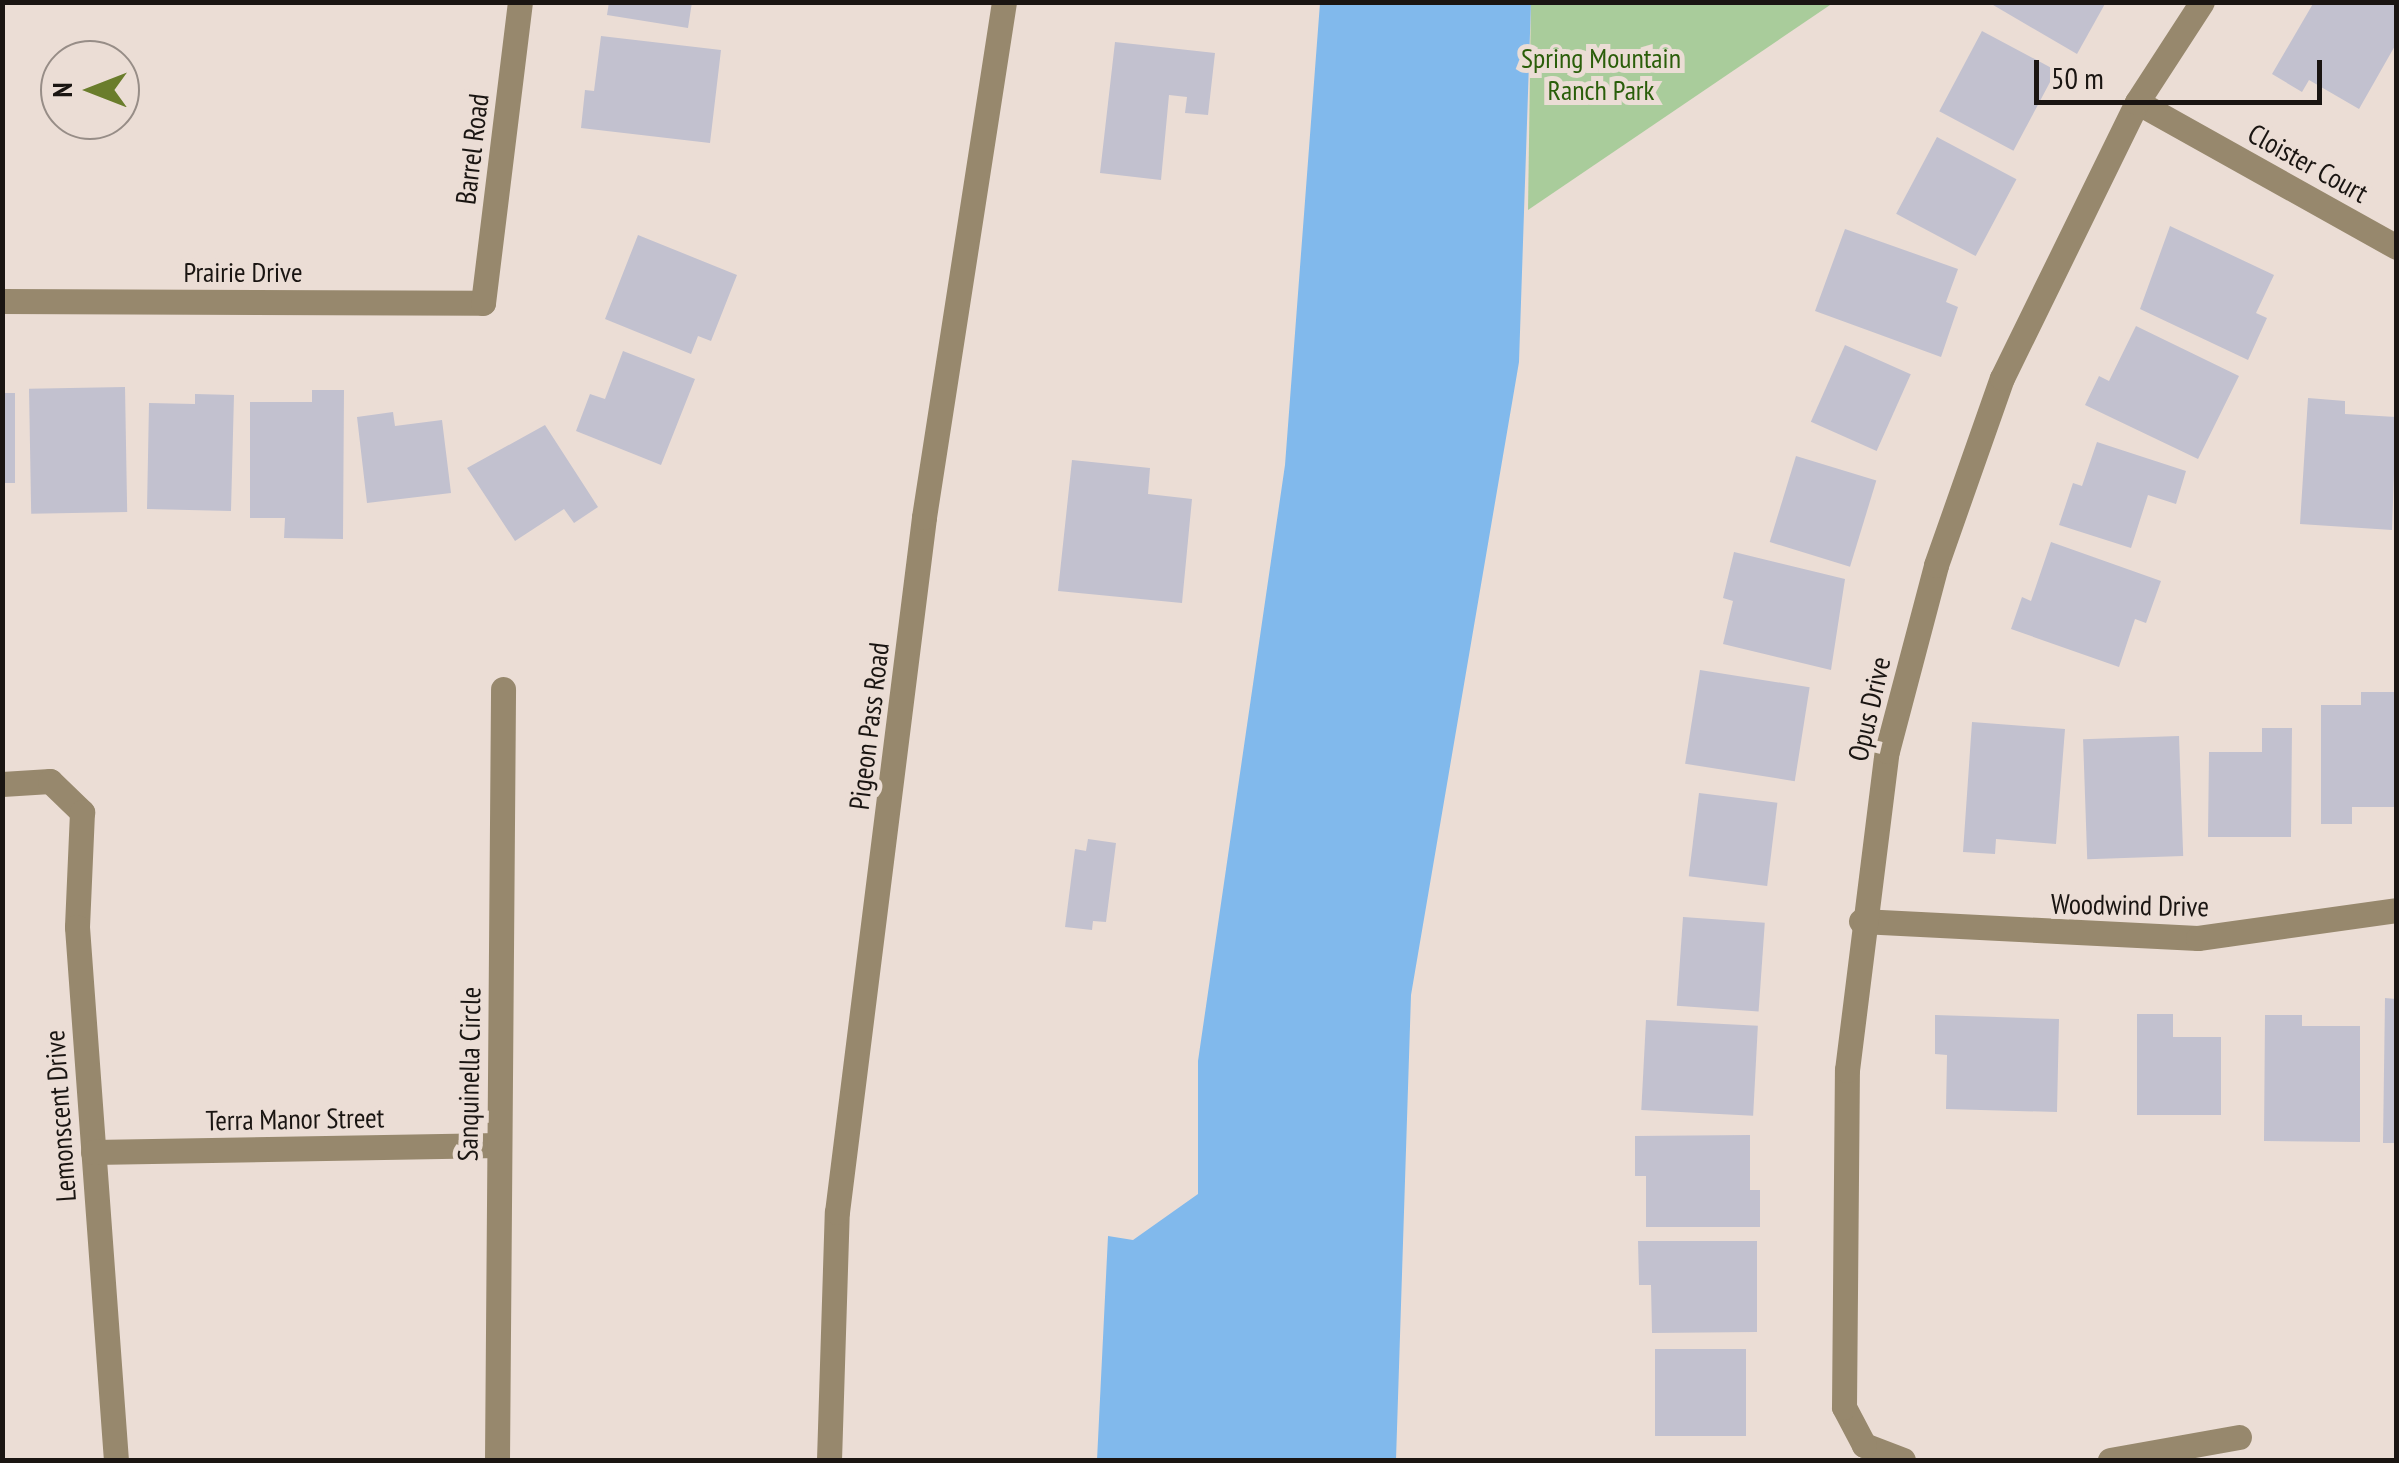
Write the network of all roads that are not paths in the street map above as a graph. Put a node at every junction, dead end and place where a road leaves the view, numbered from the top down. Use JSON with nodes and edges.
{"nodes":[{"id":1,"x":520,"y":2,"type":"edge"},
{"id":2,"x":1004,"y":2,"type":"edge"},
{"id":3,"x":2202,"y":2,"type":"edge"},
{"id":4,"x":2137,"y":102,"type":"junction"},
{"id":5,"x":2396,"y":247,"type":"edge"},
{"id":6,"x":2,"y":301,"type":"edge"},
{"id":7,"x":483,"y":304,"type":"joint"},
{"id":8,"x":503,"y":689,"type":"dead end"},
{"id":9,"x":2,"y":784,"type":"edge"},
{"id":10,"x":2396,"y":910,"type":"edge"},
{"id":11,"x":1861,"y":921,"type":"junction"},
{"id":12,"x":498,"y":1145,"type":"junction"},
{"id":13,"x":92,"y":1152,"type":"junction"},
{"id":14,"x":2239,"y":1438,"type":"dead end"},
{"id":15,"x":116,"y":1460,"type":"edge"},
{"id":16,"x":496,"y":1460,"type":"edge"},
{"id":17,"x":828,"y":1460,"type":"edge"},
{"id":18,"x":1903,"y":1460,"type":"edge"},
{"id":19,"x":2110,"y":1460,"type":"edge"}],
"edges":[{"from":1,"to":7,"type":"street","name":"Barrel Road"},
{"from":2,"to":17,"type":"street","name":"Pigeon Pass Road"},
{"from":3,"to":4,"type":"street","name":"Opus Drive"},
{"from":4,"to":5,"type":"street","name":"Cloister Court"},
{"from":4,"to":11,"type":"street","name":"Opus Drive"},
{"from":6,"to":7,"type":"street","name":"Prairie Drive"},
{"from":8,"to":12,"type":"street","name":"Sanquinella Circle"},
{"from":9,"to":13,"type":"street","name":"Lemonscent Drive"},
{"from":10,"to":11,"type":"street","name":"Woodwind Drive"},
{"from":11,"to":18,"type":"street","name":"Opus Drive"},
{"from":12,"to":13,"type":"street","name":"Terra Manor Street"},
{"from":12,"to":16,"type":"street","name":"Sanquinella Circle"},
{"from":13,"to":15,"type":"street","name":"Lemonscent Drive"},
{"from":14,"to":19,"type":"street"}]}
